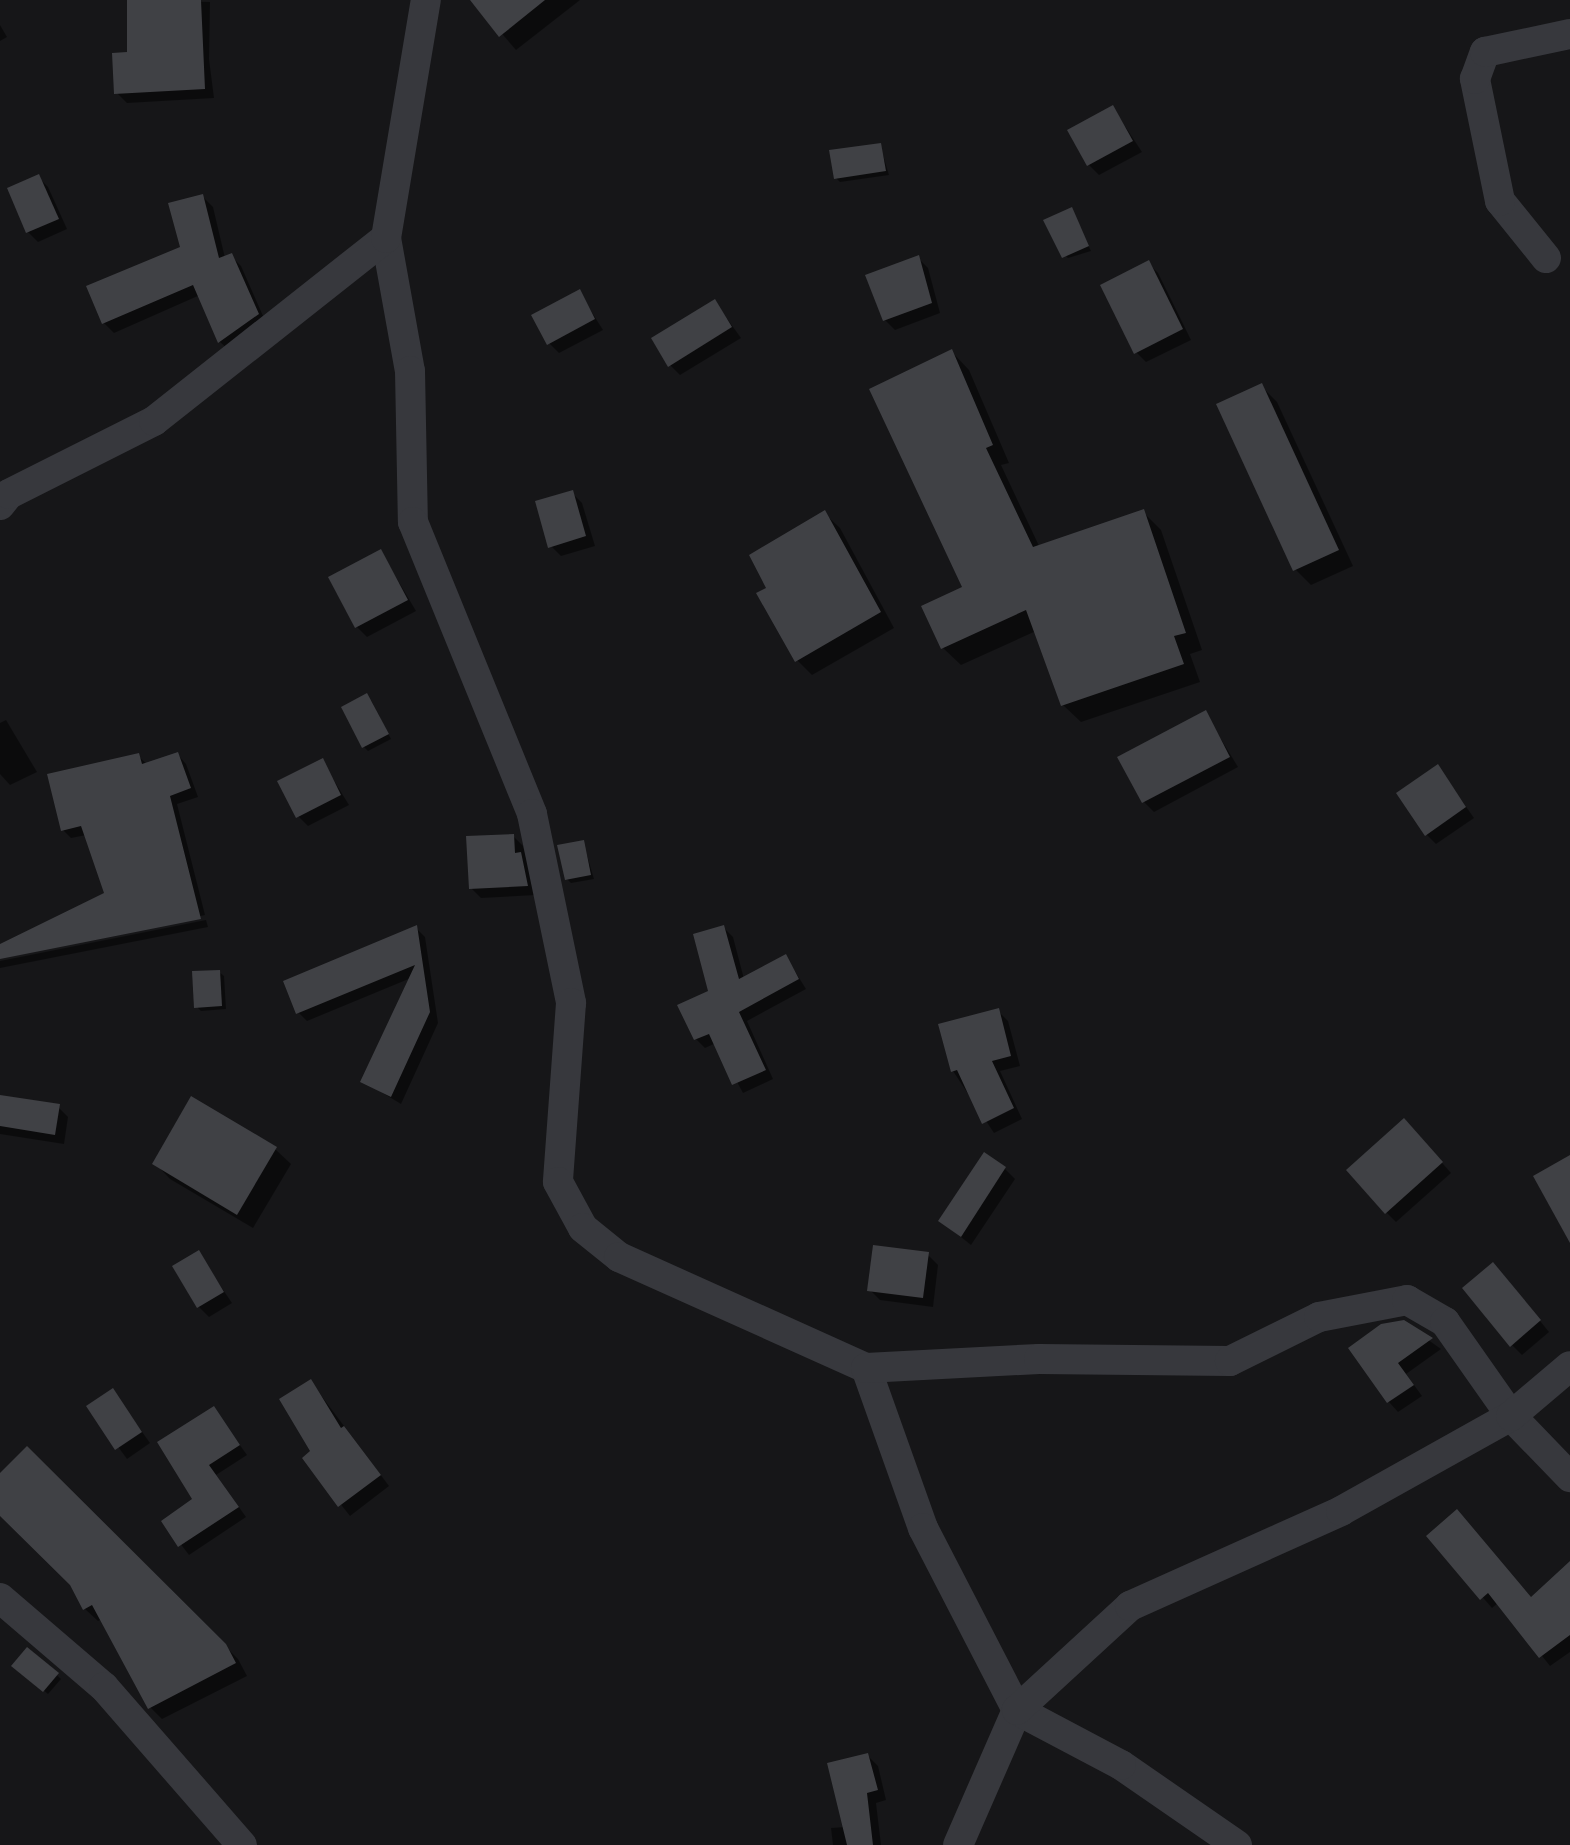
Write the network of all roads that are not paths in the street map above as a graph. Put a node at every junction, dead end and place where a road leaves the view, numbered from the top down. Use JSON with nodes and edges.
{"nodes":[{"id":1,"x":426,"y":0,"type":"edge"},
{"id":2,"x":1570,"y":34,"type":"edge"},
{"id":3,"x":386,"y":238,"type":"junction"},
{"id":4,"x":1546,"y":258,"type":"dead end"},
{"id":5,"x":0,"y":505,"type":"edge"},
{"id":6,"x":1570,"y":1366,"type":"edge"},
{"id":7,"x":866,"y":1368,"type":"junction"},
{"id":8,"x":1511,"y":1416,"type":"junction"},
{"id":9,"x":1570,"y":1477,"type":"edge"},
{"id":10,"x":0,"y":1598,"type":"edge"},
{"id":11,"x":1016,"y":1710,"type":"junction"},
{"id":12,"x":242,"y":1845,"type":"edge"},
{"id":13,"x":958,"y":1845,"type":"edge"},
{"id":14,"x":1236,"y":1845,"type":"edge"}],
"edges":[{"from":1,"to":3,"type":"street"},
{"from":2,"to":4,"type":"street"},
{"from":3,"to":5,"type":"street"},
{"from":3,"to":7,"type":"street"},
{"from":6,"to":8,"type":"street"},
{"from":7,"to":8,"type":"street"},
{"from":7,"to":11,"type":"street"},
{"from":8,"to":9,"type":"street"},
{"from":8,"to":11,"type":"street"},
{"from":10,"to":12,"type":"street"},
{"from":11,"to":13,"type":"street"},
{"from":11,"to":14,"type":"street"}]}
